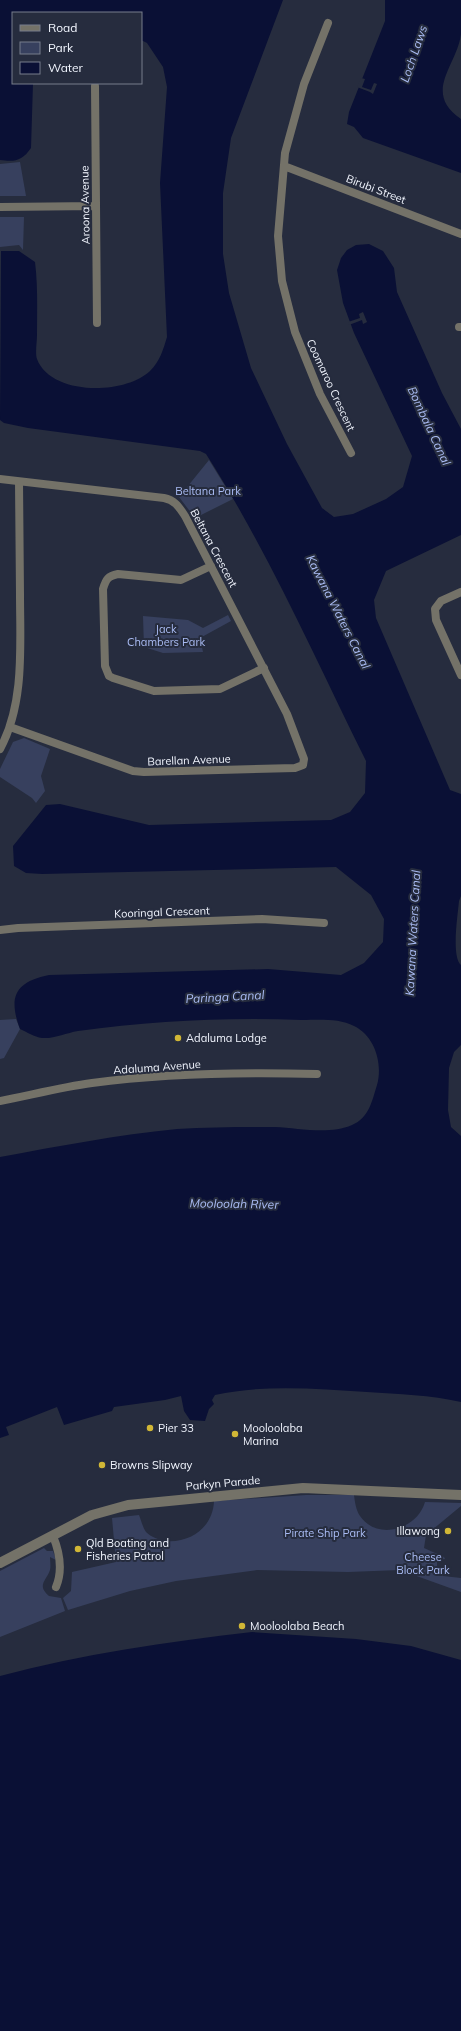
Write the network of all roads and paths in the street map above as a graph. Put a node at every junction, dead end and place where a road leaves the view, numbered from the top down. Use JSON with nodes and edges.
{"nodes":[{"id":1,"x":328,"y":23,"type":"dead end"},
{"id":2,"x":95,"y":86,"type":"dead end"},
{"id":3,"x":284,"y":166,"type":"junction"},
{"id":4,"x":96,"y":206,"type":"junction"},
{"id":5,"x":0,"y":207,"type":"edge"},
{"id":6,"x":461,"y":234,"type":"edge"},
{"id":7,"x":97,"y":323,"type":"dead end"},
{"id":8,"x":351,"y":453,"type":"dead end"},
{"id":9,"x":0,"y":479,"type":"edge"},
{"id":10,"x":19,"y":482,"type":"junction"},
{"id":11,"x":211,"y":566,"type":"junction"},
{"id":12,"x":461,"y":592,"type":"edge"},
{"id":13,"x":264,"y":668,"type":"junction"},
{"id":14,"x":461,"y":675,"type":"edge"},
{"id":15,"x":10,"y":727,"type":"junction"},
{"id":16,"x":0,"y":749,"type":"edge"},
{"id":17,"x":302,"y":765,"type":"joint"},
{"id":18,"x":324,"y":923,"type":"dead end"},
{"id":19,"x":0,"y":930,"type":"edge"},
{"id":20,"x":317,"y":1074,"type":"dead end"},
{"id":21,"x":0,"y":1101,"type":"edge"},
{"id":22,"x":461,"y":1495,"type":"edge"},
{"id":23,"x":53,"y":1536,"type":"junction"},
{"id":24,"x":0,"y":1563,"type":"edge"},
{"id":25,"x":56,"y":1587,"type":"dead end"}],
"edges":[{"from":1,"to":3,"type":"street","name":"Coomaroo Crescent"},
{"from":2,"to":4,"type":"street","name":"Aroona Avenue"},
{"from":3,"to":6,"type":"street","name":"Birubi Street"},
{"from":3,"to":8,"type":"street","name":"Coomaroo Crescent"},
{"from":4,"to":5,"type":"street"},
{"from":4,"to":7,"type":"street","name":"Aroona Avenue"},
{"from":9,"to":10,"type":"street","name":"Beltana Crescent"},
{"from":10,"to":11,"type":"street","name":"Beltana Crescent"},
{"from":10,"to":15,"type":"street"},
{"from":11,"to":13,"type":"street","name":"Beltana Crescent"},
{"from":11,"to":13,"type":"street"},
{"from":12,"to":14,"type":"street"},
{"from":13,"to":17,"type":"street","name":"Beltana Crescent"},
{"from":15,"to":16,"type":"street"},
{"from":15,"to":17,"type":"street","name":"Barellan Avenue"},
{"from":18,"to":19,"type":"street","name":"Kooringal Crescent"},
{"from":20,"to":21,"type":"street","name":"Adaluma Avenue"},
{"from":22,"to":23,"type":"street","name":"Parkyn Parade"},
{"from":23,"to":24,"type":"street","name":"Parkyn Parade"},
{"from":23,"to":25,"type":"street"}]}
